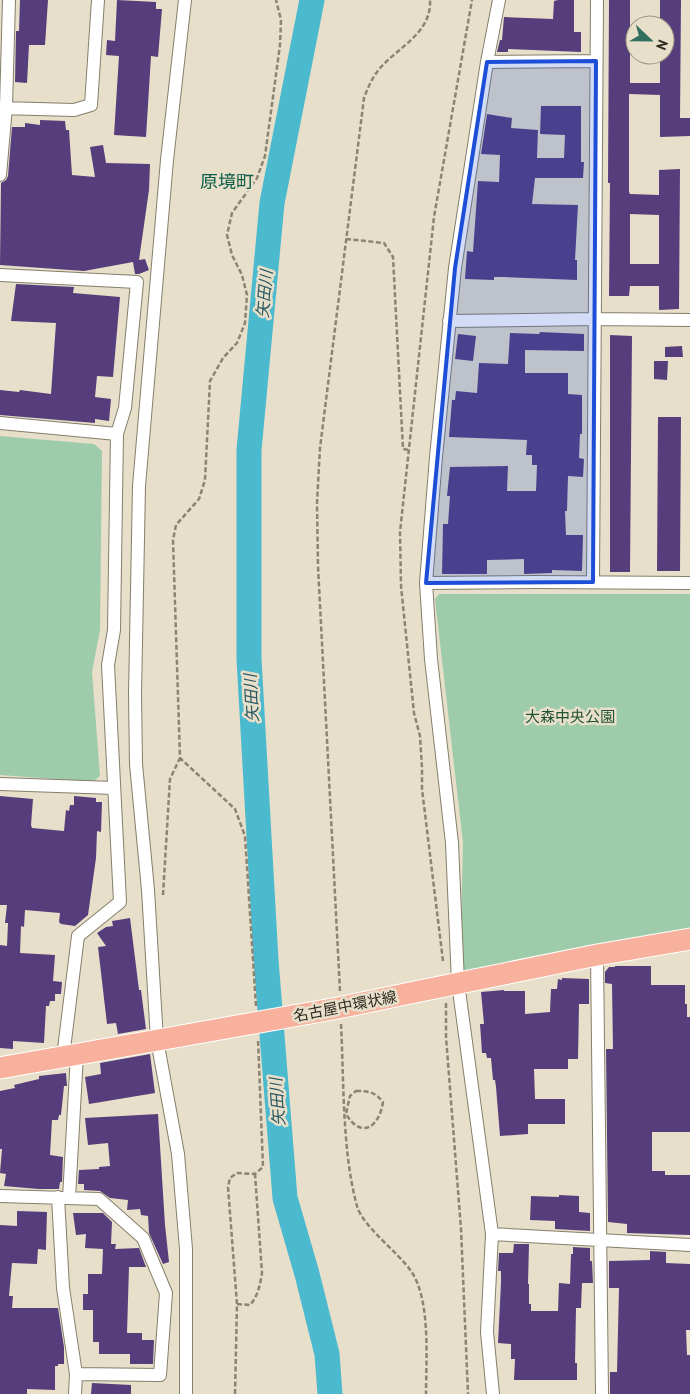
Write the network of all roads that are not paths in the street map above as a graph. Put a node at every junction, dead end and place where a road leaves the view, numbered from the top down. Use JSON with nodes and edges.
{"nodes":[{"id":1,"x":9,"y":0,"type":"edge"},
{"id":2,"x":98,"y":0,"type":"edge"},
{"id":3,"x":185,"y":0,"type":"edge"},
{"id":4,"x":499,"y":0,"type":"edge"},
{"id":5,"x":597,"y":0,"type":"edge"},
{"id":6,"x":596,"y":61,"type":"junction"},
{"id":7,"x":487,"y":62,"type":"junction"},
{"id":8,"x":3,"y":108,"type":"edge"},
{"id":9,"x":0,"y":175,"type":"edge"},
{"id":10,"x":0,"y":275,"type":"edge"},
{"id":11,"x":594,"y":319,"type":"junction"},
{"id":12,"x":690,"y":320,"type":"edge"},
{"id":13,"x":449,"y":321,"type":"junction"},
{"id":14,"x":0,"y":423,"type":"edge"},
{"id":15,"x":117,"y":434,"type":"junction"},
{"id":16,"x":593,"y":582,"type":"junction"},
{"id":17,"x":690,"y":583,"type":"edge"},
{"id":18,"x":426,"y":584,"type":"junction"},
{"id":19,"x":0,"y":784,"type":"edge"},
{"id":20,"x":114,"y":788,"type":"junction"},
{"id":21,"x":690,"y":939,"type":"edge"},
{"id":22,"x":597,"y":955,"type":"junction"},
{"id":23,"x":452,"y":985,"type":"junction"},
{"id":24,"x":157,"y":1040,"type":"junction"},
{"id":25,"x":70,"y":1056,"type":"junction"},
{"id":26,"x":0,"y":1068,"type":"edge"},
{"id":27,"x":0,"y":1196,"type":"edge"},
{"id":28,"x":64,"y":1198,"type":"junction"},
{"id":29,"x":492,"y":1234,"type":"junction"},
{"id":30,"x":601,"y":1240,"type":"junction"},
{"id":31,"x":690,"y":1245,"type":"edge"},
{"id":32,"x":76,"y":1374,"type":"junction"},
{"id":33,"x":75,"y":1394,"type":"edge"},
{"id":34,"x":186,"y":1394,"type":"edge"},
{"id":35,"x":492,"y":1394,"type":"edge"},
{"id":36,"x":602,"y":1394,"type":"edge"}],
"edges":[{"from":1,"to":8,"type":"street"},
{"from":2,"to":8,"type":"street"},
{"from":3,"to":24,"type":"street"},
{"from":4,"to":7,"type":"street"},
{"from":5,"to":6,"type":"street"},
{"from":6,"to":7,"type":"street"},
{"from":6,"to":11,"type":"street"},
{"from":7,"to":13,"type":"street"},
{"from":8,"to":9,"type":"street"},
{"from":10,"to":15,"type":"street"},
{"from":11,"to":12,"type":"street"},
{"from":11,"to":13,"type":"street"},
{"from":11,"to":16,"type":"street"},
{"from":13,"to":18,"type":"street"},
{"from":14,"to":15,"type":"street"},
{"from":15,"to":20,"type":"street"},
{"from":16,"to":17,"type":"street"},
{"from":16,"to":18,"type":"street"},
{"from":18,"to":23,"type":"street"},
{"from":19,"to":20,"type":"street"},
{"from":20,"to":25,"type":"street"},
{"from":21,"to":22,"type":"main road","name":"名古屋中環状線"},
{"from":22,"to":23,"type":"main road","name":"名古屋中環状線"},
{"from":22,"to":30,"type":"street"},
{"from":23,"to":24,"type":"main road","name":"名古屋中環状線","bridge":true},
{"from":23,"to":29,"type":"street"},
{"from":24,"to":25,"type":"main road","name":"名古屋中環状線"},
{"from":24,"to":34,"type":"street"},
{"from":25,"to":26,"type":"main road","name":"名古屋中環状線"},
{"from":25,"to":28,"type":"street"},
{"from":27,"to":28,"type":"street"},
{"from":28,"to":32,"type":"street"},
{"from":28,"to":32,"type":"street"},
{"from":29,"to":30,"type":"street"},
{"from":29,"to":35,"type":"street"},
{"from":30,"to":31,"type":"street"},
{"from":30,"to":36,"type":"street"},
{"from":32,"to":33,"type":"street"}]}
